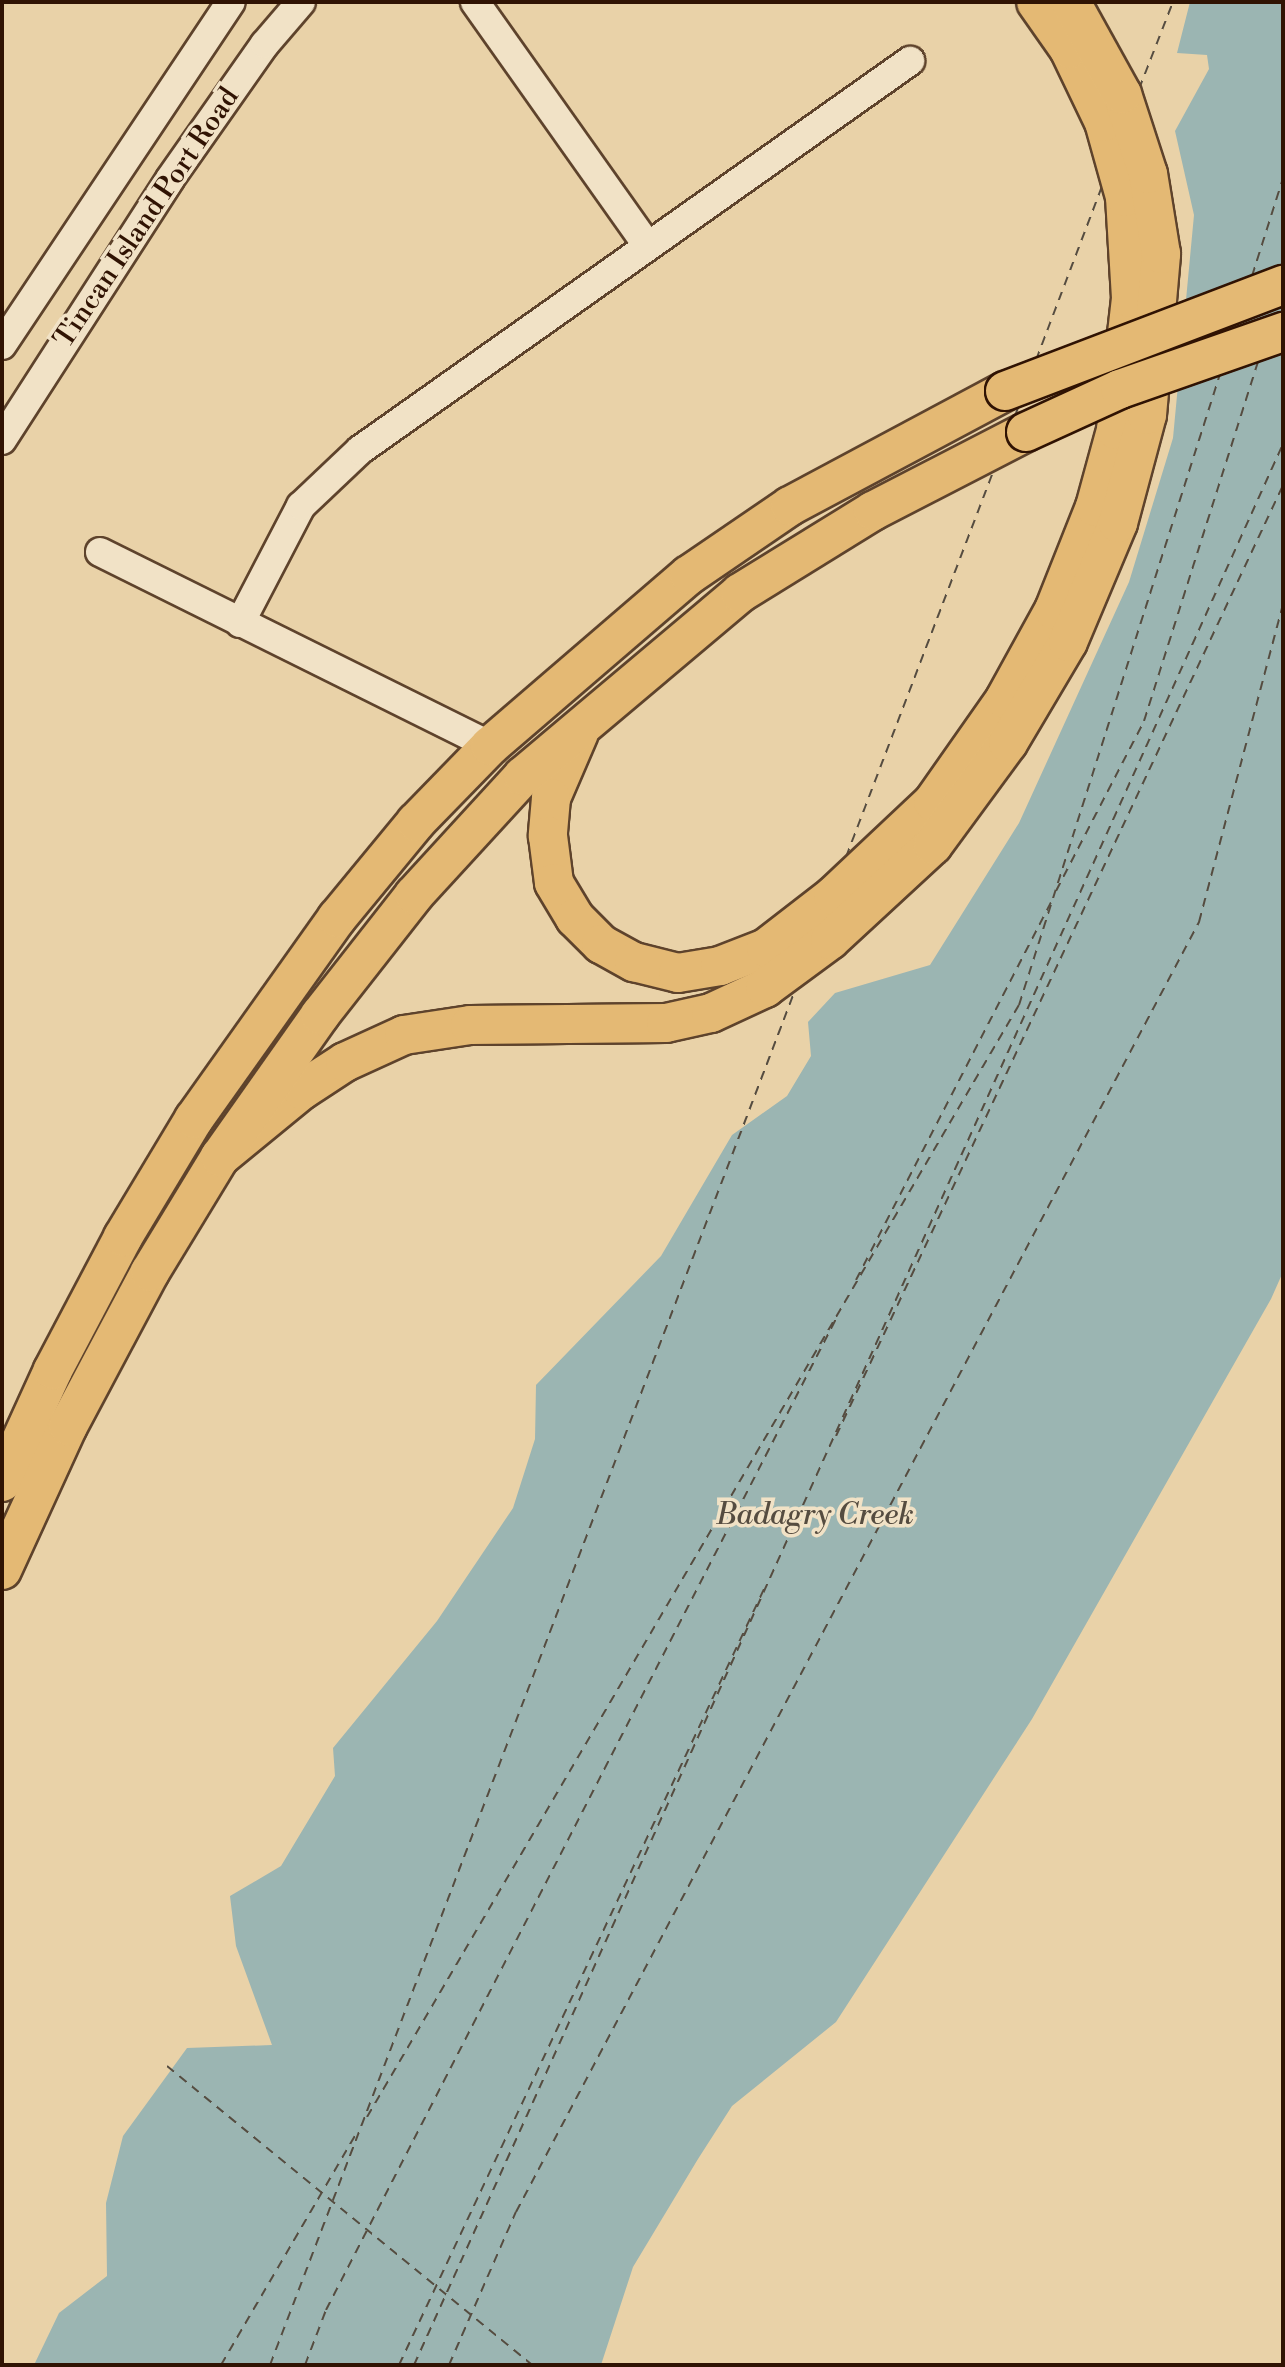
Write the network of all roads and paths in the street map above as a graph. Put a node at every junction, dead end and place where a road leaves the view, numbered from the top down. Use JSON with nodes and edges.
{"nodes":[{"id":1,"x":301,"y":2,"type":"edge"},
{"id":2,"x":475,"y":2,"type":"edge"},
{"id":3,"x":1036,"y":2,"type":"edge"},
{"id":4,"x":1071,"y":2,"type":"edge"},
{"id":5,"x":224,"y":4,"type":"edge"},
{"id":6,"x":910,"y":61,"type":"dead end"},
{"id":7,"x":647,"y":245,"type":"junction"},
{"id":8,"x":1283,"y":285,"type":"edge"},
{"id":9,"x":5,"y":330,"type":"edge"},
{"id":10,"x":1283,"y":332,"type":"edge"},
{"id":11,"x":2,"y":440,"type":"edge"},
{"id":12,"x":100,"y":552,"type":"dead end"},
{"id":13,"x":240,"y":623,"type":"junction"},
{"id":14,"x":584,"y":720,"type":"junction"},
{"id":15,"x":490,"y":746,"type":"junction"},
{"id":16,"x":220,"y":1157,"type":"junction"},
{"id":17,"x":2,"y":1482,"type":"edge"},
{"id":18,"x":2,"y":1570,"type":"edge"}],
"edges":[{"from":1,"to":11,"type":"street","name":"Tincan Island Port Road"},
{"from":2,"to":7,"type":"street"},
{"from":3,"to":14,"type":"highway"},
{"from":4,"to":16,"type":"highway"},
{"from":5,"to":9,"type":"street","name":"Tincan Island Port Road"},
{"from":6,"to":7,"type":"street"},
{"from":7,"to":13,"type":"street"},
{"from":8,"to":15,"type":"highway","bridge":true},
{"from":10,"to":14,"type":"highway","bridge":true},
{"from":12,"to":13,"type":"street"},
{"from":13,"to":15,"type":"street"},
{"from":14,"to":16,"type":"highway"},
{"from":15,"to":17,"type":"highway"},
{"from":16,"to":18,"type":"highway"}]}
